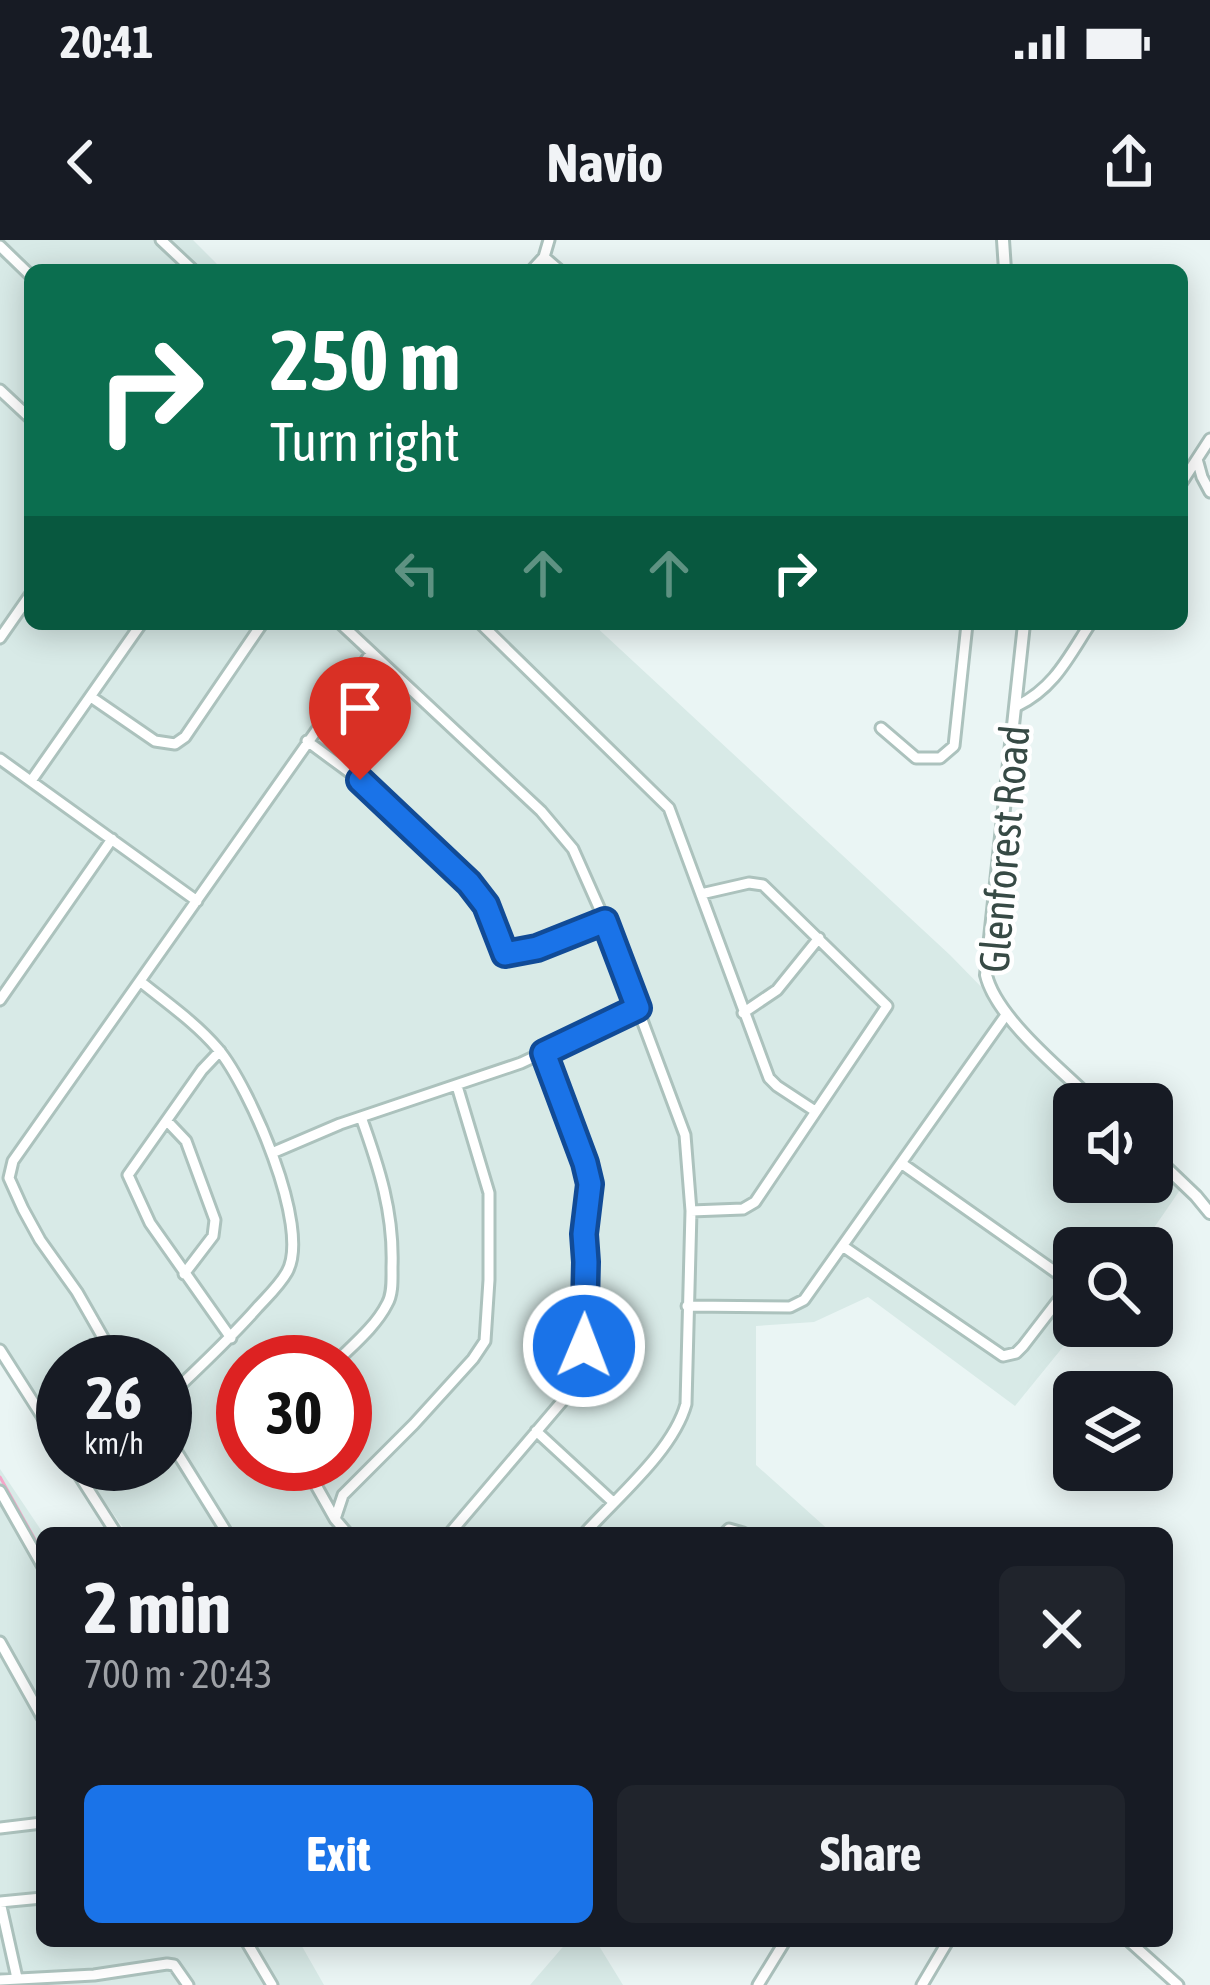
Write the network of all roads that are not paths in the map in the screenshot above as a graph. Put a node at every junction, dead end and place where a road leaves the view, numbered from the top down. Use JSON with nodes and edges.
{"nodes":[{"id":1,"x":161,"y":240,"type":"edge"},
{"id":2,"x":550,"y":240,"type":"edge"},
{"id":3,"x":0,"y":247,"type":"edge"},
{"id":4,"x":544,"y":257,"type":"junction"},
{"id":5,"x":187,"y":264,"type":"edge"},
{"id":6,"x":538,"y":264,"type":"edge"},
{"id":7,"x":552,"y":264,"type":"edge"},
{"id":8,"x":24,"y":269,"type":"edge"},
{"id":9,"x":0,"y":390,"type":"edge"},
{"id":10,"x":24,"y":412,"type":"edge"},
{"id":11,"x":1210,"y":439,"type":"edge"},
{"id":12,"x":1197,"y":459,"type":"junction"},
{"id":13,"x":1188,"y":474,"type":"edge"},
{"id":14,"x":1208,"y":490,"type":"edge"},
{"id":15,"x":24,"y":604,"type":"edge"},
{"id":16,"x":137,"y":630,"type":"edge"},
{"id":17,"x":258,"y":630,"type":"edge"},
{"id":18,"x":347,"y":630,"type":"edge"},
{"id":19,"x":487,"y":630,"type":"edge"},
{"id":20,"x":966,"y":630,"type":"edge"},
{"id":21,"x":1023,"y":630,"type":"edge"},
{"id":22,"x":1086,"y":630,"type":"edge"},
{"id":23,"x":0,"y":638,"type":"edge"},
{"id":24,"x":371,"y":653,"type":"junction"},
{"id":25,"x":91,"y":697,"type":"junction"},
{"id":26,"x":1017,"y":706,"type":"junction"},
{"id":27,"x":880,"y":728,"type":"dead end"},
{"id":28,"x":307,"y":741,"type":"junction"},
{"id":29,"x":0,"y":759,"type":"edge"},
{"id":30,"x":31,"y":781,"type":"junction"},
{"id":31,"x":112,"y":839,"type":"junction"},
{"id":32,"x":700,"y":894,"type":"junction"},
{"id":33,"x":197,"y":902,"type":"junction"},
{"id":34,"x":605,"y":921,"type":"junction"},
{"id":35,"x":819,"y":938,"type":"junction"},
{"id":36,"x":141,"y":982,"type":"junction"},
{"id":37,"x":0,"y":1000,"type":"edge"},
{"id":38,"x":638,"y":1008,"type":"junction"},
{"id":39,"x":743,"y":1013,"type":"junction"},
{"id":40,"x":1006,"y":1015,"type":"junction"},
{"id":41,"x":220,"y":1051,"type":"junction"},
{"id":42,"x":544,"y":1053,"type":"junction"},
{"id":43,"x":1076,"y":1083,"type":"edge"},
{"id":44,"x":457,"y":1086,"type":"junction"},
{"id":45,"x":815,"y":1111,"type":"junction"},
{"id":46,"x":361,"y":1117,"type":"junction"},
{"id":47,"x":166,"y":1121,"type":"junction"},
{"id":48,"x":272,"y":1153,"type":"junction"},
{"id":49,"x":902,"y":1163,"type":"junction"},
{"id":50,"x":1173,"y":1174,"type":"edge"},
{"id":51,"x":691,"y":1210,"type":"junction"},
{"id":52,"x":1210,"y":1214,"type":"edge"},
{"id":53,"x":844,"y":1247,"type":"junction"},
{"id":54,"x":184,"y":1274,"type":"junction"},
{"id":55,"x":687,"y":1306,"type":"junction"},
{"id":56,"x":101,"y":1335,"type":"edge"},
{"id":57,"x":229,"y":1335,"type":"edge"},
{"id":58,"x":234,"y":1335,"type":"edge"},
{"id":59,"x":360,"y":1335,"type":"edge"},
{"id":60,"x":0,"y":1350,"type":"edge"},
{"id":61,"x":216,"y":1352,"type":"edge"},
{"id":62,"x":192,"y":1375,"type":"edge"},
{"id":63,"x":36,"y":1407,"type":"edge"},
{"id":64,"x":536,"y":1431,"type":"junction"},
{"id":65,"x":192,"y":1477,"type":"edge"},
{"id":66,"x":0,"y":1491,"type":"edge"},
{"id":67,"x":89,"y":1491,"type":"edge"},
{"id":68,"x":319,"y":1491,"type":"edge"},
{"id":69,"x":613,"y":1502,"type":"junction"},
{"id":70,"x":335,"y":1519,"type":"junction"},
{"id":71,"x":112,"y":1527,"type":"edge"},
{"id":72,"x":222,"y":1527,"type":"edge"},
{"id":73,"x":342,"y":1527,"type":"edge"},
{"id":74,"x":455,"y":1527,"type":"edge"},
{"id":75,"x":590,"y":1527,"type":"edge"},
{"id":76,"x":36,"y":1554,"type":"edge"},
{"id":77,"x":0,"y":1642,"type":"edge"},
{"id":78,"x":6,"y":1665,"type":"edge"},
{"id":79,"x":36,"y":1708,"type":"edge"},
{"id":80,"x":36,"y":1824,"type":"edge"},
{"id":81,"x":0,"y":1828,"type":"edge"},
{"id":82,"x":36,"y":1899,"type":"edge"},
{"id":83,"x":0,"y":1902,"type":"edge"},
{"id":84,"x":250,"y":1947,"type":"edge"},
{"id":85,"x":781,"y":1947,"type":"edge"},
{"id":86,"x":944,"y":1947,"type":"edge"},
{"id":87,"x":1136,"y":1947,"type":"edge"},
{"id":88,"x":17,"y":1978,"type":"junction"},
{"id":89,"x":0,"y":1980,"type":"edge"},
{"id":90,"x":97,"y":1980,"type":"edge"},
{"id":91,"x":188,"y":1985,"type":"edge"},
{"id":92,"x":272,"y":1985,"type":"edge"},
{"id":93,"x":758,"y":1985,"type":"edge"},
{"id":94,"x":922,"y":1985,"type":"edge"},
{"id":95,"x":1178,"y":1985,"type":"edge"}],
"edges":[{"from":1,"to":5,"type":"street"},
{"from":2,"to":4,"type":"street"},
{"from":3,"to":8,"type":"street"},
{"from":4,"to":6,"type":"street"},
{"from":4,"to":7,"type":"street"},
{"from":9,"to":10,"type":"street"},
{"from":11,"to":12,"type":"street"},
{"from":12,"to":13,"type":"street"},
{"from":12,"to":14,"type":"street"},
{"from":15,"to":23,"type":"street"},
{"from":16,"to":25,"type":"street"},
{"from":17,"to":25,"type":"street"},
{"from":18,"to":24,"type":"street"},
{"from":19,"to":32,"type":"street"},
{"from":20,"to":27,"type":"street"},
{"from":21,"to":26,"type":"street","name":"Glenforest Road"},
{"from":22,"to":26,"type":"street"},
{"from":24,"to":28,"type":"street"},
{"from":24,"to":34,"type":"street"},
{"from":25,"to":30,"type":"street"},
{"from":26,"to":40,"type":"street","name":"Glenforest Road"},
{"from":28,"to":33,"type":"street"},
{"from":28,"to":34,"type":"street"},
{"from":29,"to":30,"type":"street"},
{"from":30,"to":31,"type":"street"},
{"from":31,"to":33,"type":"street"},
{"from":31,"to":37,"type":"street"},
{"from":32,"to":35,"type":"street"},
{"from":32,"to":39,"type":"street"},
{"from":33,"to":36,"type":"street"},
{"from":34,"to":38,"type":"street"},
{"from":35,"to":39,"type":"street"},
{"from":35,"to":45,"type":"street"},
{"from":36,"to":41,"type":"street"},
{"from":36,"to":56,"type":"street"},
{"from":38,"to":42,"type":"street"},
{"from":38,"to":51,"type":"street"},
{"from":39,"to":45,"type":"street"},
{"from":40,"to":43,"type":"street","name":"Glenforest Road"},
{"from":40,"to":49,"type":"street"},
{"from":41,"to":47,"type":"street"},
{"from":41,"to":48,"type":"street"},
{"from":42,"to":44,"type":"street"},
{"from":42,"to":64,"type":"street"},
{"from":44,"to":46,"type":"street"},
{"from":44,"to":70,"type":"street"},
{"from":45,"to":51,"type":"street"},
{"from":46,"to":48,"type":"street"},
{"from":46,"to":59,"type":"street"},
{"from":47,"to":54,"type":"street"},
{"from":47,"to":54,"type":"street"},
{"from":48,"to":58,"type":"street"},
{"from":49,"to":53,"type":"street"},
{"from":49,"to":53,"type":"street"},
{"from":50,"to":52,"type":"street"},
{"from":51,"to":55,"type":"street"},
{"from":53,"to":55,"type":"street"},
{"from":54,"to":57,"type":"street"},
{"from":55,"to":69,"type":"street"},
{"from":60,"to":63,"type":"street"},
{"from":61,"to":62,"type":"street"},
{"from":64,"to":69,"type":"street"},
{"from":64,"to":74,"type":"street"},
{"from":65,"to":72,"type":"street"},
{"from":66,"to":76,"type":"street"},
{"from":67,"to":71,"type":"street"},
{"from":68,"to":70,"type":"street"},
{"from":69,"to":75,"type":"street"},
{"from":70,"to":73,"type":"street"},
{"from":77,"to":78,"type":"street"},
{"from":78,"to":79,"type":"street"},
{"from":80,"to":81,"type":"street"},
{"from":82,"to":83,"type":"street"},
{"from":83,"to":88,"type":"street"},
{"from":84,"to":92,"type":"street"},
{"from":85,"to":93,"type":"street"},
{"from":86,"to":94,"type":"street"},
{"from":87,"to":95,"type":"street"},
{"from":88,"to":89,"type":"street"},
{"from":88,"to":90,"type":"street"},
{"from":90,"to":91,"type":"street"}]}
